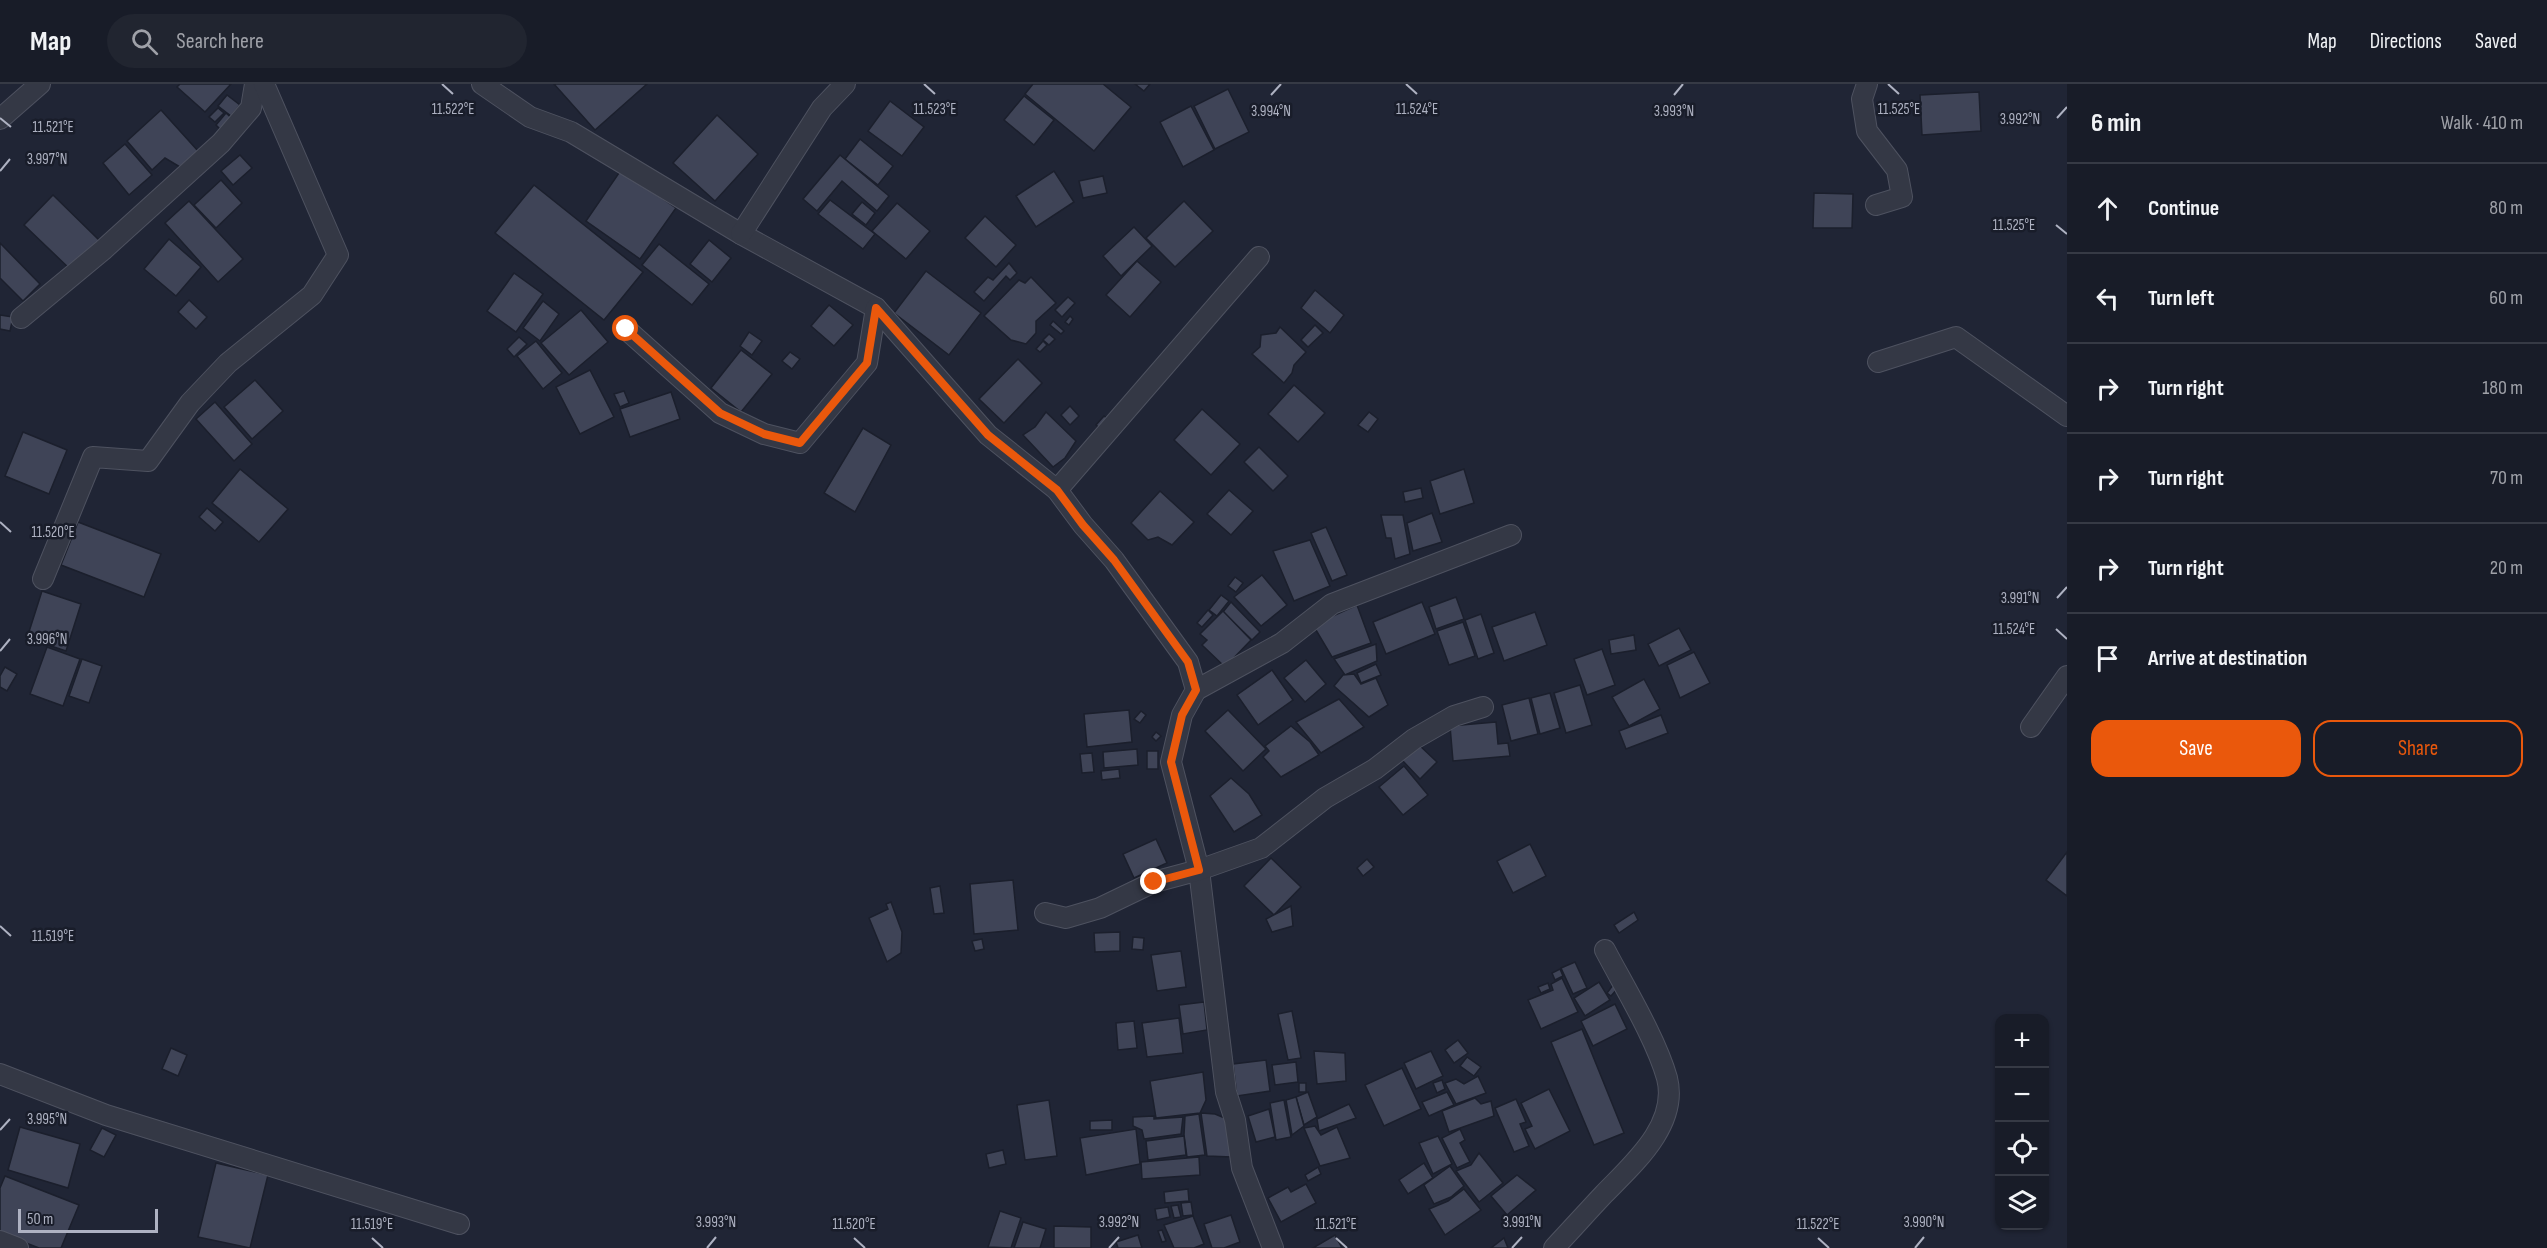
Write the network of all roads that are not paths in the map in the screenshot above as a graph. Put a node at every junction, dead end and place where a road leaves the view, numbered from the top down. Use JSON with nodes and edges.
{"nodes":[{"id":1,"x":40,"y":84,"type":"edge"},
{"id":2,"x":255,"y":84,"type":"edge"},
{"id":3,"x":264,"y":84,"type":"edge"},
{"id":4,"x":482,"y":84,"type":"edge"},
{"id":5,"x":845,"y":84,"type":"edge"},
{"id":6,"x":1867,"y":84,"type":"edge"},
{"id":7,"x":0,"y":119,"type":"edge"},
{"id":8,"x":1876,"y":205,"type":"dead end"},
{"id":9,"x":741,"y":234,"type":"junction"},
{"id":10,"x":1259,"y":257,"type":"dead end"},
{"id":11,"x":876,"y":308,"type":"junction"},
{"id":12,"x":21,"y":318,"type":"dead end"},
{"id":13,"x":626,"y":329,"type":"dead end"},
{"id":14,"x":1878,"y":362,"type":"dead end"},
{"id":15,"x":2067,"y":416,"type":"edge"},
{"id":16,"x":1057,"y":490,"type":"junction"},
{"id":17,"x":1511,"y":535,"type":"dead end"},
{"id":18,"x":43,"y":579,"type":"dead end"},
{"id":19,"x":2067,"y":676,"type":"edge"},
{"id":20,"x":1196,"y":690,"type":"junction"},
{"id":21,"x":1483,"y":707,"type":"dead end"},
{"id":22,"x":2031,"y":727,"type":"dead end"},
{"id":23,"x":1199,"y":870,"type":"junction"},
{"id":24,"x":1045,"y":913,"type":"dead end"},
{"id":25,"x":1605,"y":950,"type":"dead end"},
{"id":26,"x":0,"y":1075,"type":"edge"},
{"id":27,"x":459,"y":1224,"type":"dead end"},
{"id":28,"x":0,"y":1241,"type":"edge"},
{"id":29,"x":18,"y":1248,"type":"edge"},
{"id":30,"x":1273,"y":1248,"type":"edge"},
{"id":31,"x":1554,"y":1248,"type":"edge"}],
"edges":[{"from":1,"to":7,"type":"street"},
{"from":2,"to":12,"type":"street"},
{"from":3,"to":18,"type":"street"},
{"from":4,"to":9,"type":"street"},
{"from":5,"to":9,"type":"street"},
{"from":6,"to":8,"type":"street"},
{"from":9,"to":11,"type":"street"},
{"from":10,"to":16,"type":"street"},
{"from":11,"to":13,"type":"street"},
{"from":11,"to":16,"type":"street"},
{"from":14,"to":15,"type":"street"},
{"from":16,"to":20,"type":"street"},
{"from":17,"to":20,"type":"street"},
{"from":19,"to":22,"type":"street"},
{"from":20,"to":23,"type":"street"},
{"from":21,"to":23,"type":"street"},
{"from":23,"to":24,"type":"street"},
{"from":23,"to":30,"type":"street"},
{"from":25,"to":31,"type":"street"},
{"from":26,"to":27,"type":"street"},
{"from":28,"to":29,"type":"street"}]}
